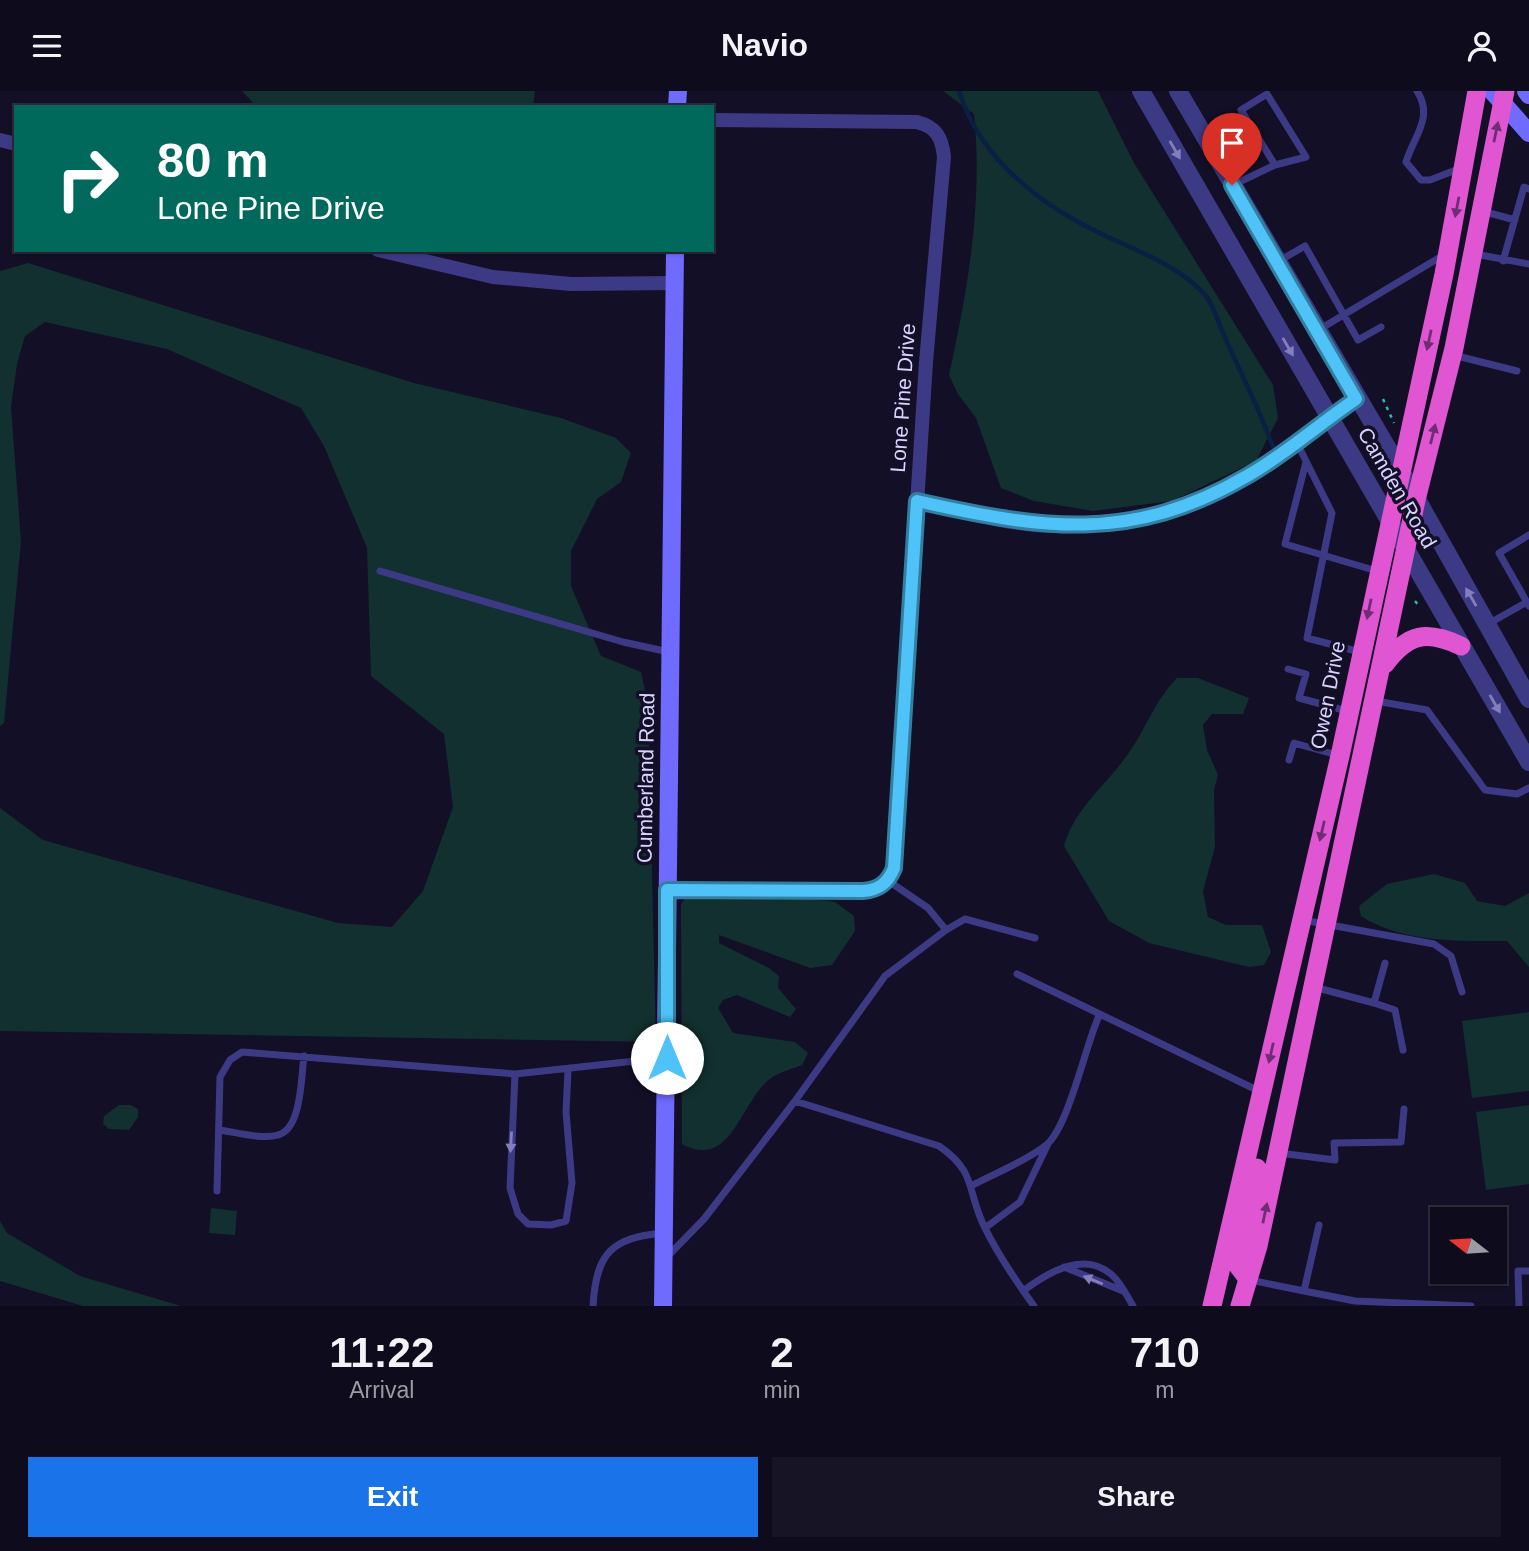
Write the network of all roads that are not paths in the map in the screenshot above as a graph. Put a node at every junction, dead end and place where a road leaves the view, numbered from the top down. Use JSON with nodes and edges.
{"nodes":[{"id":1,"x":1141,"y":91,"type":"edge"},
{"id":2,"x":1178,"y":91,"type":"edge"},
{"id":3,"x":1417,"y":91,"type":"edge"},
{"id":4,"x":1477,"y":91,"type":"edge"},
{"id":5,"x":1500,"y":94,"type":"edge"},
{"id":6,"x":714,"y":120,"type":"edge"},
{"id":7,"x":1529,"y":133,"type":"edge"},
{"id":8,"x":1275,"y":165,"type":"junction"},
{"id":9,"x":1465,"y":166,"type":"junction"},
{"id":10,"x":1232,"y":185,"type":"junction"},
{"id":11,"x":1529,"y":189,"type":"edge"},
{"id":12,"x":1479,"y":210,"type":"junction"},
{"id":13,"x":1515,"y":220,"type":"junction"},
{"id":14,"x":387,"y":252,"type":"edge"},
{"id":15,"x":675,"y":252,"type":"edge"},
{"id":16,"x":1448,"y":253,"type":"junction"},
{"id":17,"x":1471,"y":253,"type":"junction"},
{"id":18,"x":1503,"y":261,"type":"junction"},
{"id":19,"x":1277,"y":262,"type":"junction"},
{"id":20,"x":1529,"y":264,"type":"edge"},
{"id":21,"x":674,"y":283,"type":"junction"},
{"id":22,"x":1344,"y":315,"type":"junction"},
{"id":23,"x":1381,"y":327,"type":"dead end"},
{"id":24,"x":1317,"y":331,"type":"junction"},
{"id":25,"x":1452,"y":355,"type":"junction"},
{"id":26,"x":1517,"y":371,"type":"dead end"},
{"id":27,"x":1356,"y":399,"type":"junction"},
{"id":28,"x":1329,"y":417,"type":"junction"},
{"id":29,"x":1296,"y":443,"type":"junction"},
{"id":30,"x":1306,"y":461,"type":"junction"},
{"id":31,"x":1401,"y":471,"type":"junction"},
{"id":32,"x":1416,"y":500,"type":"junction"},
{"id":33,"x":917,"y":501,"type":"junction"},
{"id":34,"x":1389,"y":518,"type":"junction"},
{"id":35,"x":1529,"y":535,"type":"edge"},
{"id":36,"x":1406,"y":549,"type":"junction"},
{"id":37,"x":1323,"y":555,"type":"junction"},
{"id":38,"x":380,"y":571,"type":"dead end"},
{"id":39,"x":1378,"y":571,"type":"junction"},
{"id":40,"x":1528,"y":604,"type":"edge"},
{"id":41,"x":1486,"y":625,"type":"junction"},
{"id":42,"x":1461,"y":646,"type":"junction"},
{"id":43,"x":671,"y":652,"type":"junction"},
{"id":44,"x":1360,"y":652,"type":"junction"},
{"id":45,"x":1383,"y":667,"type":"junction"},
{"id":46,"x":1288,"y":669,"type":"dead end"},
{"id":47,"x":1529,"y":699,"type":"edge"},
{"id":48,"x":1376,"y":701,"type":"junction"},
{"id":49,"x":1347,"y":711,"type":"junction"},
{"id":50,"x":1340,"y":756,"type":"junction"},
{"id":51,"x":1289,"y":760,"type":"dead end"},
{"id":52,"x":1529,"y":762,"type":"edge"},
{"id":53,"x":1529,"y":788,"type":"edge"},
{"id":54,"x":887,"y":880,"type":"junction"},
{"id":55,"x":667,"y":890,"type":"junction"},
{"id":56,"x":1302,"y":920,"type":"junction"},
{"id":57,"x":1326,"y":924,"type":"junction"},
{"id":58,"x":946,"y":930,"type":"junction"},
{"id":59,"x":1035,"y":938,"type":"dead end"},
{"id":60,"x":1385,"y":963,"type":"dead end"},
{"id":61,"x":1017,"y":974,"type":"dead end"},
{"id":62,"x":1313,"y":986,"type":"junction"},
{"id":63,"x":1462,"y":992,"type":"dead end"},
{"id":64,"x":1374,"y":1003,"type":"junction"},
{"id":65,"x":1099,"y":1016,"type":"junction"},
{"id":66,"x":1403,"y":1050,"type":"dead end"},
{"id":67,"x":304,"y":1056,"type":"junction"},
{"id":68,"x":667,"y":1058,"type":"junction"},
{"id":69,"x":568,"y":1070,"type":"junction"},
{"id":70,"x":515,"y":1074,"type":"junction"},
{"id":71,"x":1262,"y":1092,"type":"junction"},
{"id":72,"x":795,"y":1101,"type":"junction"},
{"id":73,"x":1404,"y":1109,"type":"dead end"},
{"id":74,"x":219,"y":1130,"type":"junction"},
{"id":75,"x":1047,"y":1145,"type":"junction"},
{"id":76,"x":1278,"y":1152,"type":"junction"},
{"id":77,"x":972,"y":1185,"type":"junction"},
{"id":78,"x":217,"y":1191,"type":"dead end"},
{"id":79,"x":1319,"y":1225,"type":"dead end"},
{"id":80,"x":985,"y":1228,"type":"junction"},
{"id":81,"x":665,"y":1233,"type":"junction"},
{"id":82,"x":664,"y":1260,"type":"junction"},
{"id":83,"x":1064,"y":1267,"type":"junction"},
{"id":84,"x":1529,"y":1271,"type":"edge"},
{"id":85,"x":1219,"y":1274,"type":"junction"},
{"id":86,"x":1248,"y":1279,"type":"junction"},
{"id":87,"x":1023,"y":1291,"type":"junction"},
{"id":88,"x":1124,"y":1291,"type":"junction"},
{"id":89,"x":1304,"y":1291,"type":"junction"},
{"id":90,"x":593,"y":1306,"type":"edge"},
{"id":91,"x":663,"y":1306,"type":"edge"},
{"id":92,"x":1034,"y":1306,"type":"edge"},
{"id":93,"x":1133,"y":1306,"type":"edge"},
{"id":94,"x":1212,"y":1306,"type":"edge"},
{"id":95,"x":1228,"y":1306,"type":"edge"},
{"id":96,"x":1240,"y":1306,"type":"edge"},
{"id":97,"x":1471,"y":1306,"type":"edge"},
{"id":98,"x":1519,"y":1306,"type":"edge"}],
"edges":[{"from":1,"to":28,"type":"street","name":"Camden Road","one_way":true},
{"from":2,"to":10,"type":"street","name":"Camden Road"},
{"from":3,"to":9,"type":"lane"},
{"from":4,"to":9,"type":"highway","name":"Owen Drive"},
{"from":5,"to":7,"type":"main road"},
{"from":12,"to":5,"type":"highway","one_way":true},
{"from":6,"to":33,"type":"street","name":"Lone Pine Drive"},
{"from":8,"to":8,"type":"lane"},
{"from":8,"to":10,"type":"lane"},
{"from":9,"to":16,"type":"highway","name":"Owen Drive","one_way":true},
{"from":10,"to":19,"type":"street","name":"Camden Road"},
{"from":11,"to":13,"type":"lane"},
{"from":12,"to":13,"type":"lane"},
{"from":12,"to":17,"type":"highway"},
{"from":13,"to":18,"type":"lane"},
{"from":14,"to":21,"type":"street"},
{"from":15,"to":21,"type":"main road","name":"Cumberland Road"},
{"from":16,"to":22,"type":"lane"},
{"from":16,"to":31,"type":"highway","name":"Owen Drive","one_way":true},
{"from":17,"to":18,"type":"lane"},
{"from":17,"to":25,"type":"highway"},
{"from":18,"to":20,"type":"lane"},
{"from":19,"to":22,"type":"lane"},
{"from":19,"to":24,"type":"street","name":"Camden Road"},
{"from":21,"to":43,"type":"main road","name":"Cumberland Road"},
{"from":22,"to":23,"type":"lane"},
{"from":22,"to":24,"type":"lane"},
{"from":24,"to":27,"type":"street","name":"Camden Road"},
{"from":25,"to":26,"type":"lane"},
{"from":32,"to":25,"type":"highway","one_way":true},
{"from":27,"to":28,"type":"street"},
{"from":27,"to":31,"type":"street","name":"Camden Road"},
{"from":28,"to":29,"type":"street"},
{"from":28,"to":34,"type":"street","name":"Camden Road"},
{"from":29,"to":30,"type":"lane"},
{"from":29,"to":33,"type":"street"},
{"from":30,"to":37,"type":"lane"},
{"from":30,"to":37,"type":"lane"},
{"from":31,"to":32,"type":"street","name":"Camden Road"},
{"from":31,"to":34,"type":"highway","name":"Owen Drive"},
{"from":32,"to":36,"type":"highway"},
{"from":41,"to":32,"type":"street","name":"Camden Road","one_way":true},
{"from":33,"to":54,"type":"street","name":"Lone Pine Drive"},
{"from":34,"to":36,"type":"street","name":"Camden Road"},
{"from":34,"to":39,"type":"highway","name":"Owen Drive"},
{"from":35,"to":40,"type":"lane"},
{"from":36,"to":42,"type":"street","name":"Camden Road"},
{"from":36,"to":45,"type":"highway"},
{"from":37,"to":39,"type":"lane"},
{"from":37,"to":44,"type":"lane"},
{"from":38,"to":43,"type":"lane"},
{"from":39,"to":44,"type":"highway","name":"Owen Drive","one_way":true},
{"from":40,"to":41,"type":"lane"},
{"from":41,"to":47,"type":"street","name":"Camden Road"},
{"from":42,"to":45,"type":"highway"},
{"from":42,"to":52,"type":"street","name":"Camden Road","one_way":true},
{"from":43,"to":55,"type":"main road","name":"Cumberland Road"},
{"from":44,"to":49,"type":"highway","name":"Owen Drive"},
{"from":45,"to":48,"type":"highway"},
{"from":46,"to":49,"type":"lane"},
{"from":48,"to":53,"type":"lane"},
{"from":48,"to":57,"type":"highway"},
{"from":49,"to":50,"type":"highway","name":"Owen Drive"},
{"from":50,"to":51,"type":"lane"},
{"from":50,"to":56,"type":"highway","name":"Owen Drive","one_way":true},
{"from":54,"to":55,"type":"street"},
{"from":54,"to":58,"type":"lane"},
{"from":55,"to":68,"type":"main road","name":"Cumberland Road"},
{"from":56,"to":57,"type":"lane"},
{"from":56,"to":71,"type":"highway","name":"Owen Drive","one_way":true},
{"from":57,"to":62,"type":"highway"},
{"from":57,"to":63,"type":"lane"},
{"from":58,"to":59,"type":"lane"},
{"from":58,"to":72,"type":"lane"},
{"from":60,"to":64,"type":"lane"},
{"from":61,"to":65,"type":"lane"},
{"from":62,"to":64,"type":"lane"},
{"from":62,"to":76,"type":"highway"},
{"from":64,"to":66,"type":"lane"},
{"from":65,"to":71,"type":"lane"},
{"from":65,"to":75,"type":"lane"},
{"from":67,"to":70,"type":"lane"},
{"from":67,"to":74,"type":"lane"},
{"from":67,"to":74,"type":"lane"},
{"from":68,"to":69,"type":"lane"},
{"from":68,"to":81,"type":"main road","name":"Cumberland Road"},
{"from":69,"to":70,"type":"lane"},
{"from":70,"to":69,"type":"lane","one_way":true},
{"from":71,"to":85,"type":"highway","name":"Owen Drive"},
{"from":71,"to":86,"type":"highway"},
{"from":72,"to":77,"type":"lane"},
{"from":72,"to":82,"type":"lane"},
{"from":73,"to":76,"type":"lane"},
{"from":74,"to":78,"type":"lane"},
{"from":75,"to":77,"type":"lane"},
{"from":75,"to":80,"type":"lane"},
{"from":86,"to":76,"type":"highway","one_way":true},
{"from":77,"to":80,"type":"lane"},
{"from":79,"to":89,"type":"lane"},
{"from":80,"to":87,"type":"lane"},
{"from":81,"to":82,"type":"main road","name":"Cumberland Road"},
{"from":81,"to":90,"type":"lane"},
{"from":82,"to":91,"type":"main road","name":"Cumberland Road"},
{"from":83,"to":87,"type":"lane"},
{"from":88,"to":83,"type":"lane","one_way":true},
{"from":83,"to":88,"type":"lane"},
{"from":84,"to":98,"type":"lane"},
{"from":85,"to":94,"type":"highway","name":"Owen Drive"},
{"from":85,"to":95,"type":"highway"},
{"from":86,"to":89,"type":"lane"},
{"from":86,"to":96,"type":"highway"},
{"from":87,"to":92,"type":"lane"},
{"from":88,"to":93,"type":"lane"},
{"from":89,"to":97,"type":"lane"}]}
